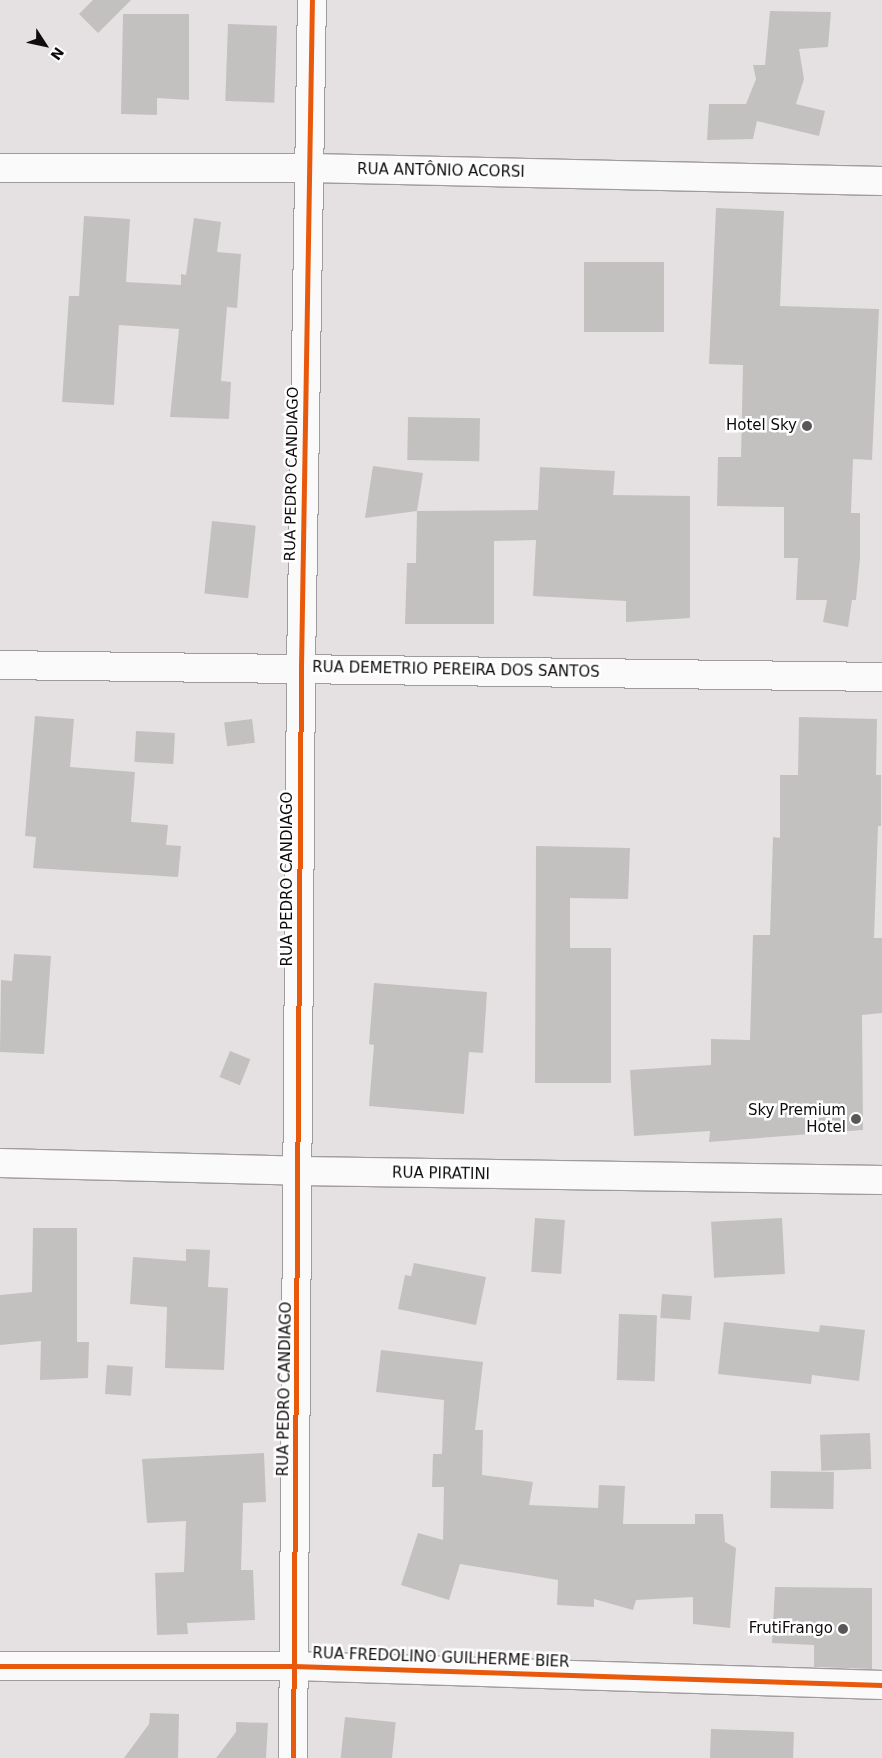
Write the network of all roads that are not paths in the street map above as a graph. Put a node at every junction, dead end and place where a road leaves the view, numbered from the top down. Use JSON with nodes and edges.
{"nodes":[{"id":1,"x":312,"y":0,"type":"edge"},
{"id":2,"x":0,"y":168,"type":"edge"},
{"id":3,"x":310,"y":168,"type":"junction"},
{"id":4,"x":882,"y":181,"type":"edge"},
{"id":5,"x":0,"y":665,"type":"edge"},
{"id":6,"x":301,"y":667,"type":"junction"},
{"id":7,"x":882,"y":677,"type":"edge"},
{"id":8,"x":0,"y":1163,"type":"edge"},
{"id":9,"x":300,"y":1172,"type":"junction"},
{"id":10,"x":882,"y":1180,"type":"edge"},
{"id":11,"x":0,"y":1666,"type":"edge"},
{"id":12,"x":294,"y":1666,"type":"junction"},
{"id":13,"x":882,"y":1685,"type":"edge"},
{"id":14,"x":293,"y":1758,"type":"edge"}],
"edges":[{"from":1,"to":3,"type":"street","name":"RUA PEDRO CANDIAGO"},
{"from":2,"to":3,"type":"street","name":"RUA ANTÔNIO ACORSI"},
{"from":3,"to":4,"type":"street","name":"RUA ANTÔNIO ACORSI"},
{"from":3,"to":6,"type":"street","name":"RUA PEDRO CANDIAGO"},
{"from":5,"to":6,"type":"street","name":"RUA DEMETRIO PEREIRA DOS SANTOS"},
{"from":6,"to":7,"type":"street","name":"RUA DEMETRIO PEREIRA DOS SANTOS"},
{"from":6,"to":9,"type":"street","name":"RUA PEDRO CANDIAGO"},
{"from":8,"to":9,"type":"street","name":"RUA PIRATINI"},
{"from":9,"to":10,"type":"street","name":"RUA PIRATINI"},
{"from":9,"to":12,"type":"street","name":"RUA PEDRO CANDIAGO"},
{"from":11,"to":12,"type":"street","name":"RUA FREDOLINO GUILHERME BIER"},
{"from":12,"to":13,"type":"street","name":"RUA FREDOLINO GUILHERME BIER"},
{"from":12,"to":14,"type":"street","name":"RUA PEDRO CANDIAGO"}]}
